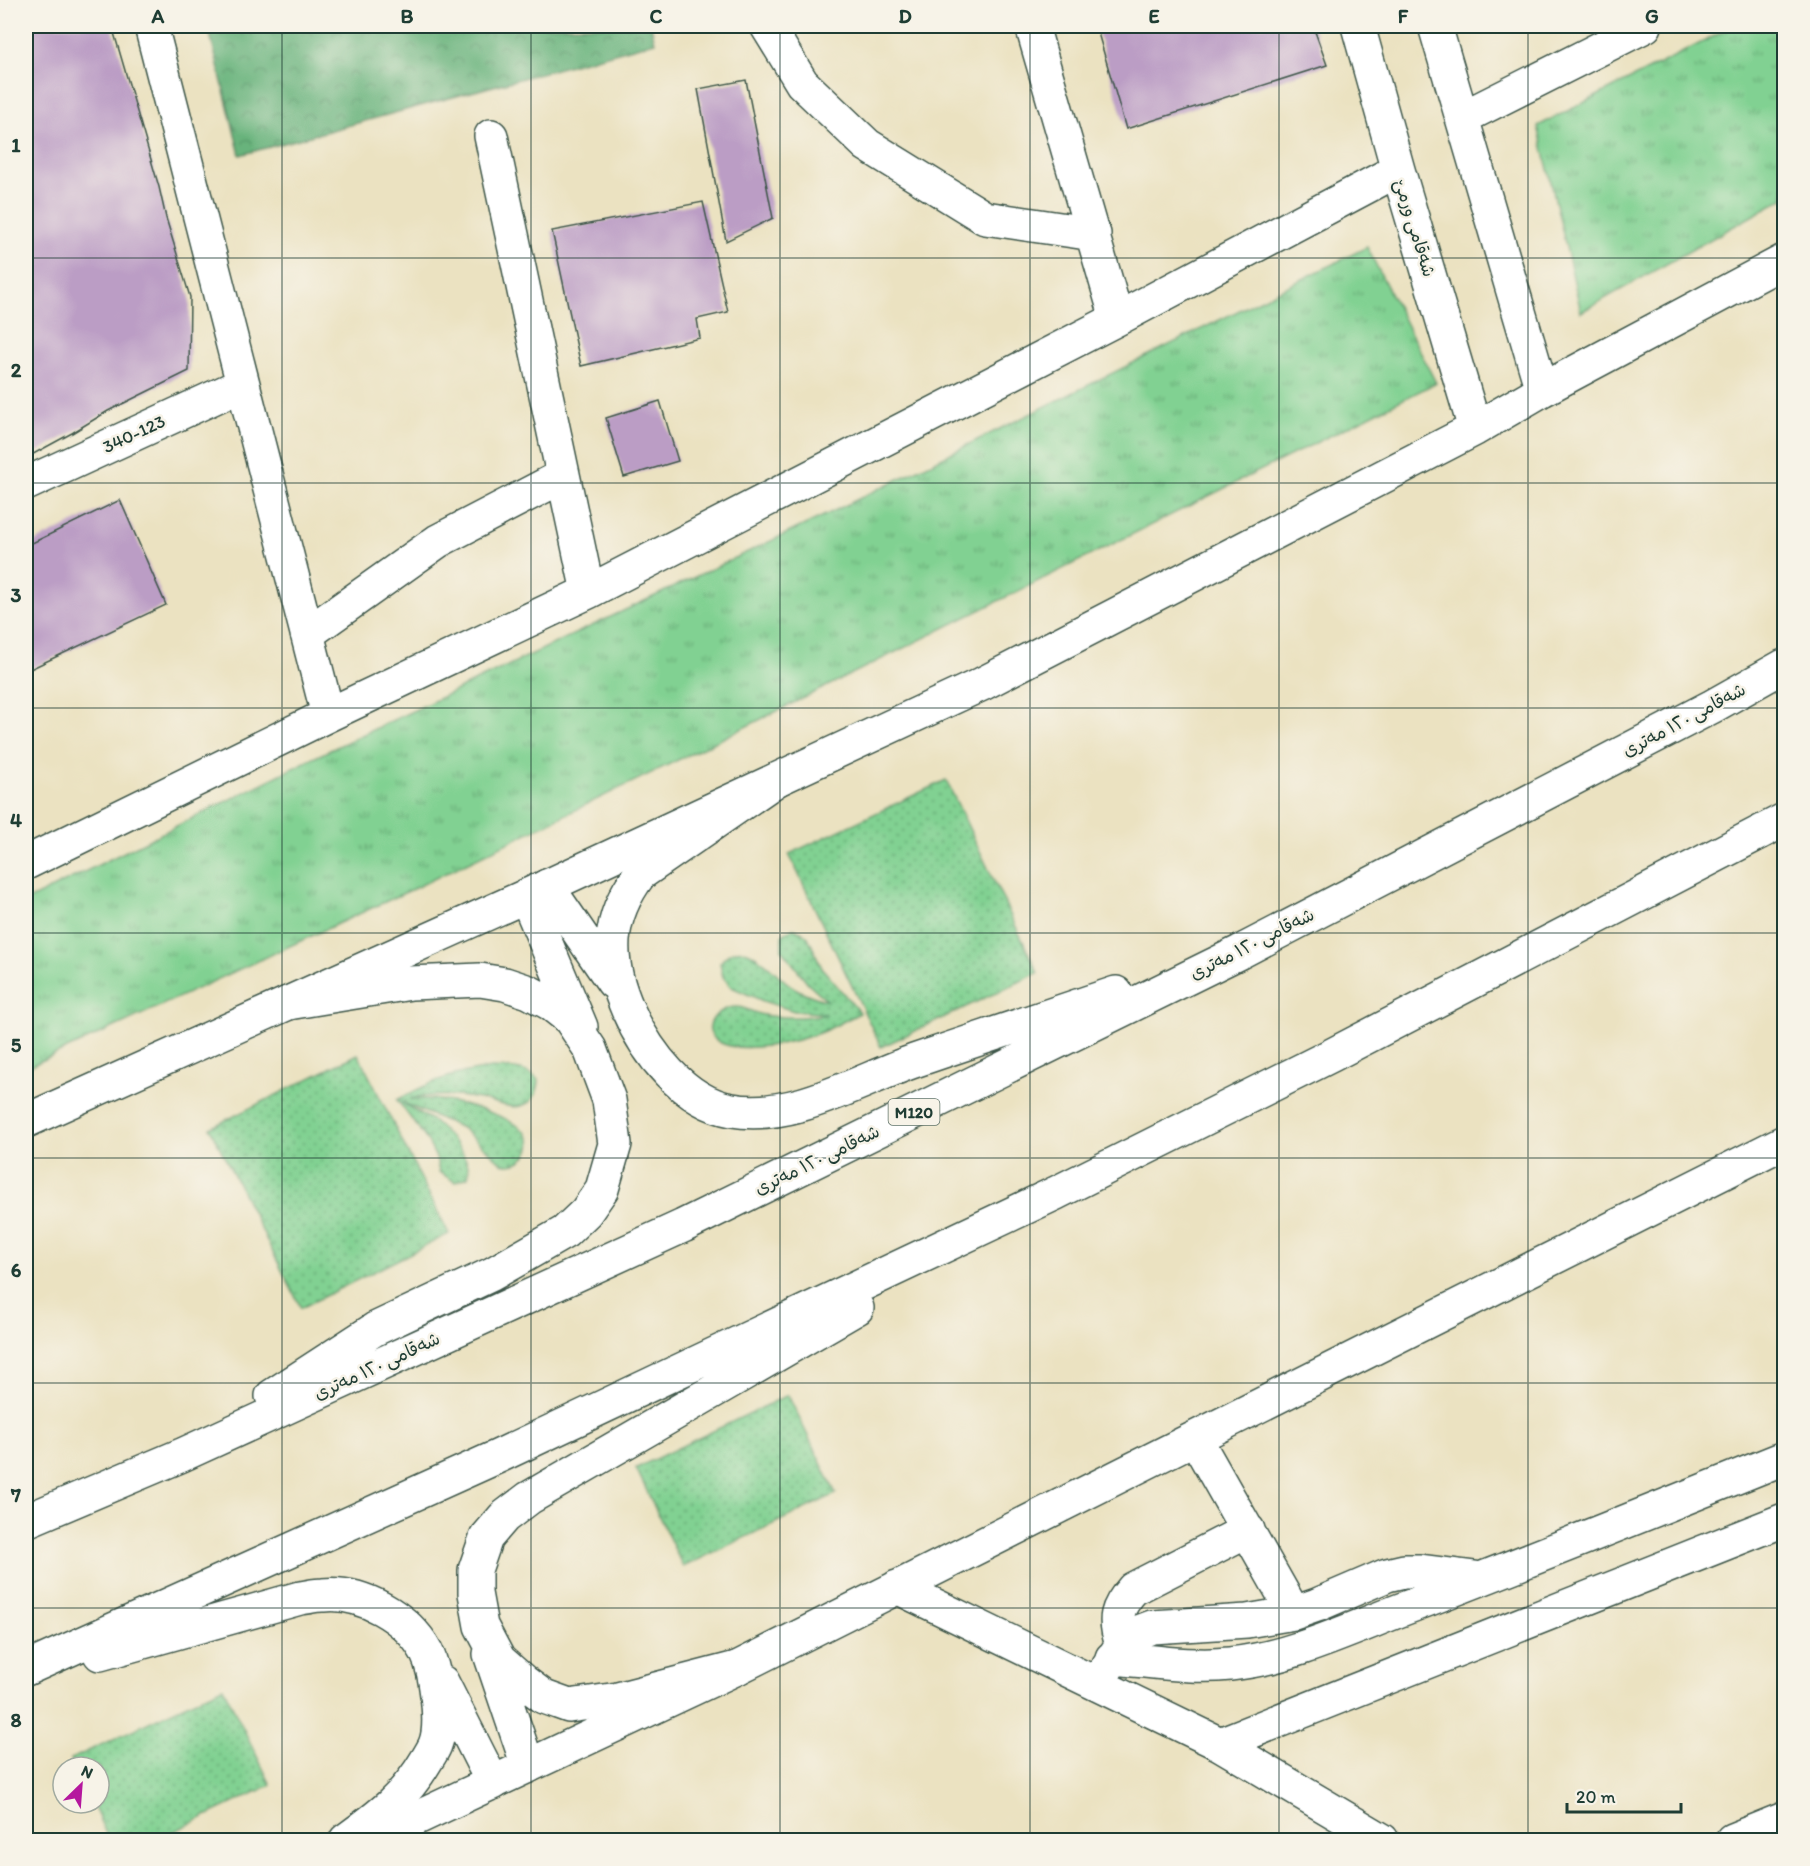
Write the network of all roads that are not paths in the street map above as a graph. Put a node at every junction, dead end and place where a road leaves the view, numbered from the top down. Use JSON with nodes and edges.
{"nodes":[{"id":1,"x":150,"y":26,"type":"edge"},
{"id":2,"x":767,"y":26,"type":"edge"},
{"id":3,"x":1032,"y":26,"type":"edge"},
{"id":4,"x":1358,"y":26,"type":"edge"},
{"id":5,"x":1435,"y":26,"type":"edge"},
{"id":6,"x":1645,"y":26,"type":"edge"},
{"id":7,"x":1462,"y":118,"type":"junction"},
{"id":8,"x":491,"y":136,"type":"dead end"},
{"id":9,"x":1398,"y":170,"type":"junction"},
{"id":10,"x":1094,"y":234,"type":"junction"},
{"id":11,"x":1785,"y":261,"type":"edge"},
{"id":12,"x":1117,"y":319,"type":"junction"},
{"id":13,"x":243,"y":384,"type":"junction"},
{"id":14,"x":1542,"y":390,"type":"junction"},
{"id":15,"x":1475,"y":429,"type":"junction"},
{"id":16,"x":563,"y":476,"type":"junction"},
{"id":17,"x":26,"y":484,"type":"edge"},
{"id":18,"x":588,"y":592,"type":"junction"},
{"id":19,"x":307,"y":634,"type":"junction"},
{"id":20,"x":1785,"y":666,"type":"edge"},
{"id":21,"x":327,"y":715,"type":"junction"},
{"id":22,"x":776,"y":780,"type":"junction"},
{"id":23,"x":1785,"y":819,"type":"edge"},
{"id":24,"x":26,"y":863,"type":"edge"},
{"id":25,"x":536,"y":891,"type":"junction"},
{"id":26,"x":1240,"y":952,"type":"junction"},
{"id":27,"x":621,"y":994,"type":"junction"},
{"id":28,"x":288,"y":1003,"type":"junction"},
{"id":29,"x":590,"y":1049,"type":"junction"},
{"id":30,"x":26,"y":1121,"type":"edge"},
{"id":31,"x":1785,"y":1142,"type":"edge"},
{"id":32,"x":1056,"y":1192,"type":"junction"},
{"id":33,"x":1196,"y":1438,"type":"junction"},
{"id":34,"x":182,"y":1455,"type":"junction"},
{"id":35,"x":1785,"y":1458,"type":"edge"},
{"id":36,"x":1785,"y":1520,"type":"edge"},
{"id":37,"x":26,"y":1521,"type":"edge"},
{"id":38,"x":1248,"y":1530,"type":"junction"},
{"id":39,"x":1482,"y":1578,"type":"junction"},
{"id":40,"x":897,"y":1587,"type":"junction"},
{"id":41,"x":1294,"y":1613,"type":"junction"},
{"id":42,"x":481,"y":1626,"type":"junction"},
{"id":43,"x":426,"y":1651,"type":"junction"},
{"id":44,"x":1111,"y":1662,"type":"junction"},
{"id":45,"x":737,"y":1668,"type":"junction"},
{"id":46,"x":26,"y":1669,"type":"edge"},
{"id":47,"x":26,"y":1674,"type":"edge"},
{"id":48,"x":1220,"y":1744,"type":"junction"},
{"id":49,"x":528,"y":1766,"type":"junction"},
{"id":50,"x":493,"y":1783,"type":"junction"},
{"id":51,"x":1785,"y":1819,"type":"edge"},
{"id":52,"x":346,"y":1840,"type":"edge"},
{"id":53,"x":370,"y":1840,"type":"edge"},
{"id":54,"x":1382,"y":1840,"type":"edge"},
{"id":55,"x":1732,"y":1840,"type":"edge"}],
"edges":[{"from":1,"to":13,"type":"main road"},
{"from":2,"to":10,"type":"main road"},
{"from":3,"to":10,"type":"main road"},
{"from":4,"to":9,"type":"main road","name":"شەقامی ورمێ"},
{"from":5,"to":7,"type":"main road"},
{"from":6,"to":7,"type":"main road"},
{"from":7,"to":14,"type":"main road"},
{"from":8,"to":16,"type":"main road"},
{"from":9,"to":12,"type":"main road"},
{"from":9,"to":15,"type":"main road","name":"شەقامی ورمێ"},
{"from":10,"to":12,"type":"main road"},
{"from":11,"to":14,"type":"main road"},
{"from":12,"to":18,"type":"main road"},
{"from":13,"to":17,"type":"main road","name":"340-123"},
{"from":13,"to":19,"type":"main road"},
{"from":14,"to":15,"type":"main road"},
{"from":15,"to":22,"type":"main road"},
{"from":16,"to":18,"type":"main road"},
{"from":16,"to":19,"type":"main road"},
{"from":18,"to":21,"type":"main road"},
{"from":19,"to":21,"type":"main road"},
{"from":20,"to":26,"type":"main road","name":"شەقامی ١٢٠ مەتری","number":"M120"},
{"from":21,"to":24,"type":"main road"},
{"from":22,"to":25,"type":"main road"},
{"from":22,"to":27,"type":"main road"},
{"from":23,"to":32,"type":"main road"},
{"from":25,"to":27,"type":"main road"},
{"from":25,"to":28,"type":"main road"},
{"from":25,"to":29,"type":"main road"},
{"from":26,"to":27,"type":"main road"},
{"from":26,"to":34,"type":"main road","name":"شەقامی ١٢٠ مەتری","number":"M120"},
{"from":28,"to":29,"type":"main road"},
{"from":28,"to":30,"type":"main road"},
{"from":29,"to":34,"type":"main road"},
{"from":31,"to":33,"type":"main road"},
{"from":32,"to":42,"type":"main road"},
{"from":32,"to":46,"type":"main road"},
{"from":33,"to":38,"type":"main road"},
{"from":33,"to":40,"type":"main road"},
{"from":34,"to":37,"type":"main road","name":"شەقامی ١٢٠ مەتری","number":"M120"},
{"from":35,"to":39,"type":"main road"},
{"from":36,"to":48,"type":"main road"},
{"from":38,"to":41,"type":"main road"},
{"from":38,"to":44,"type":"main road"},
{"from":39,"to":41,"type":"main road"},
{"from":39,"to":44,"type":"main road"},
{"from":40,"to":44,"type":"main road"},
{"from":40,"to":45,"type":"main road"},
{"from":41,"to":44,"type":"main road"},
{"from":42,"to":45,"type":"main road"},
{"from":42,"to":49,"type":"main road"},
{"from":43,"to":47,"type":"main road"},
{"from":43,"to":50,"type":"main road"},
{"from":43,"to":52,"type":"main road"},
{"from":44,"to":48,"type":"main road"},
{"from":45,"to":49,"type":"main road"},
{"from":48,"to":54,"type":"main road"},
{"from":49,"to":50,"type":"main road"},
{"from":50,"to":53,"type":"main road"},
{"from":51,"to":55,"type":"main road"}]}
